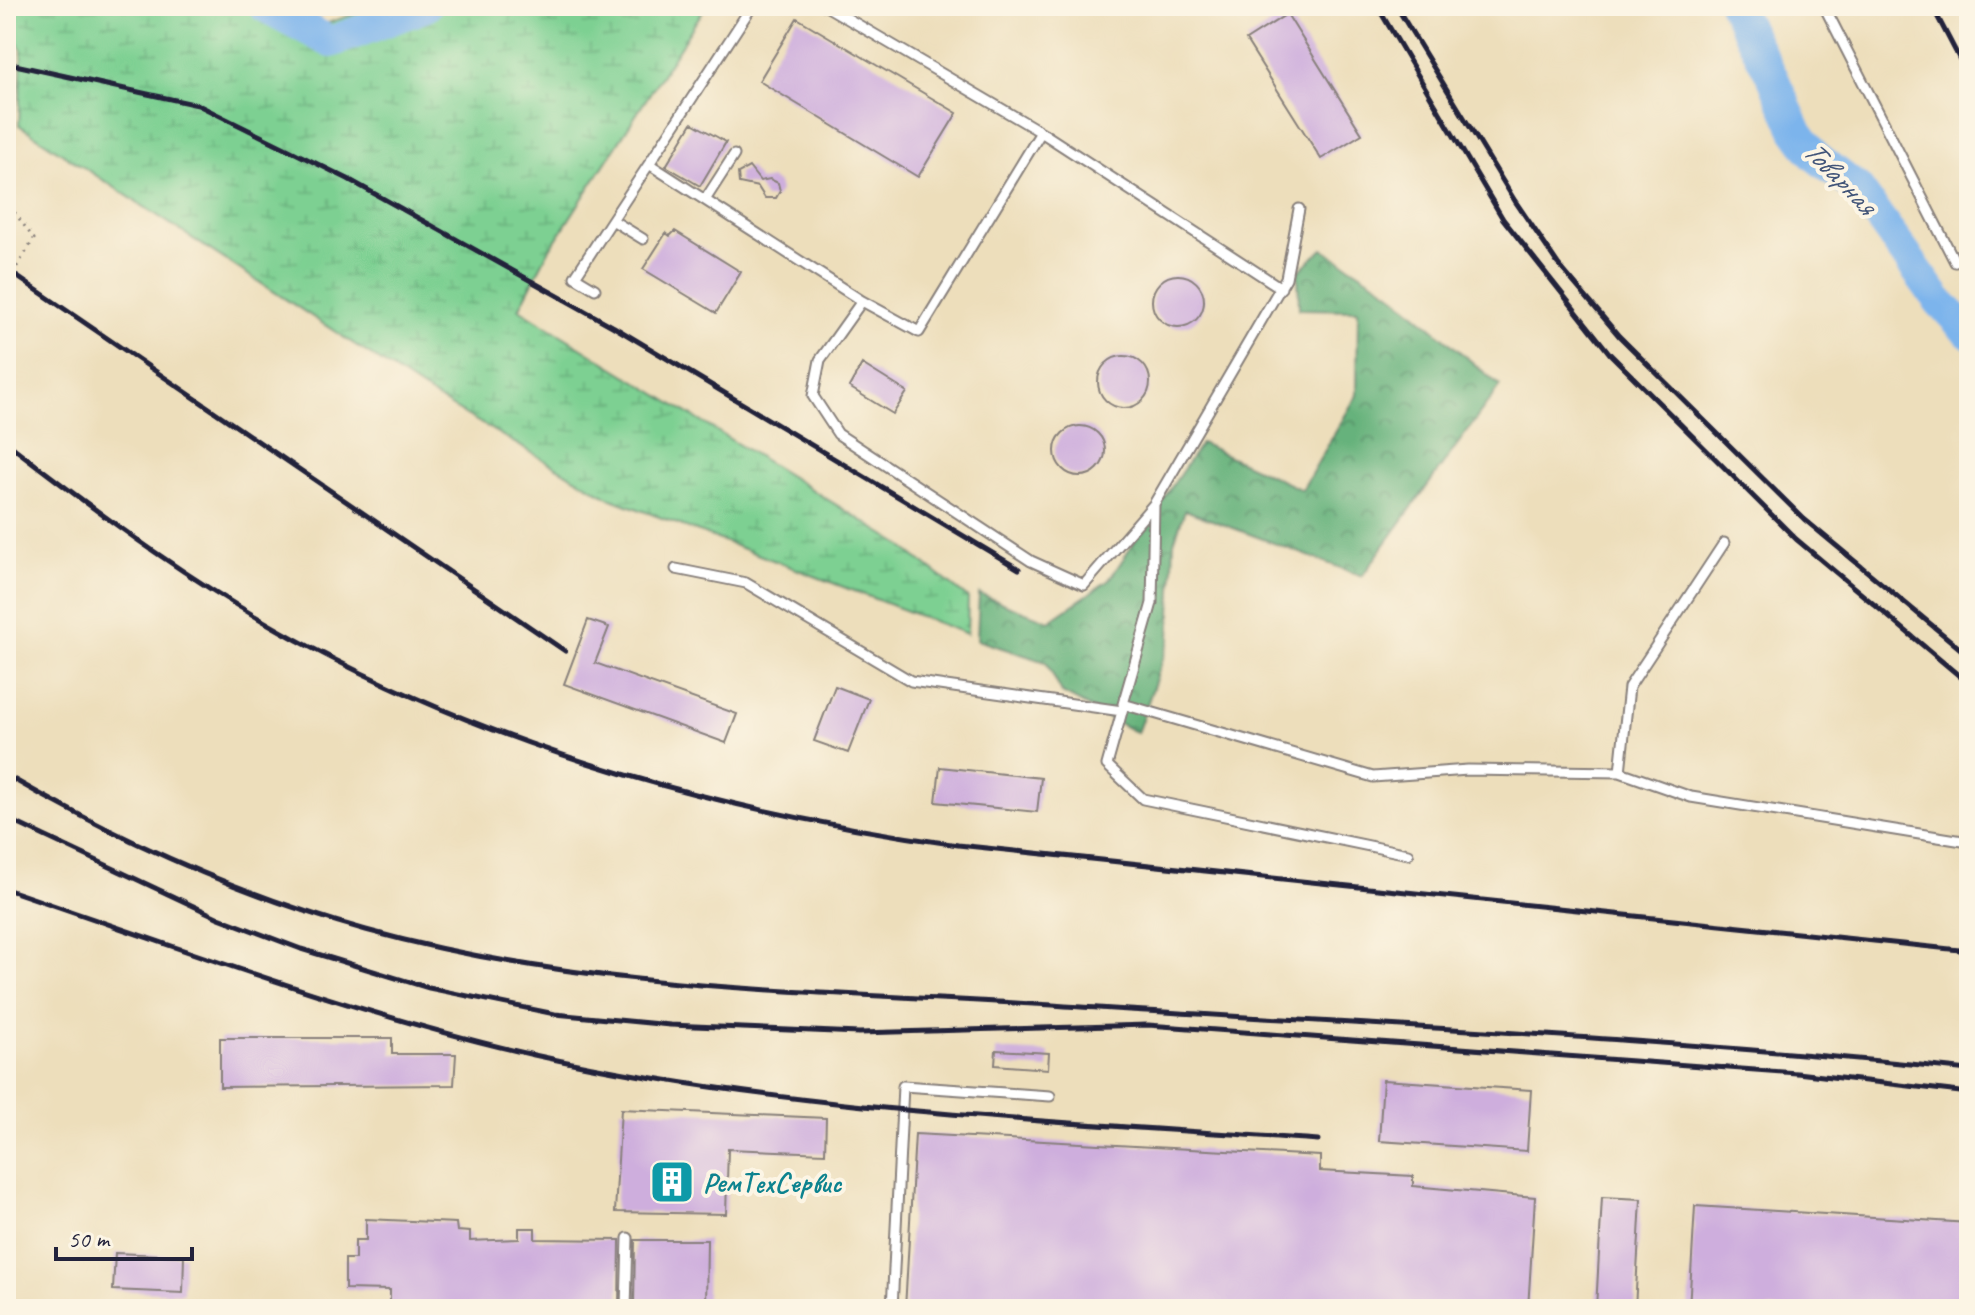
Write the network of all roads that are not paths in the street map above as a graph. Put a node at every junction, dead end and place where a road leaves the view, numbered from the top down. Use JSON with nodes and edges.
{"nodes":[{"id":1,"x":752,"y":6,"type":"edge"},
{"id":2,"x":826,"y":6,"type":"edge"},
{"id":3,"x":1824,"y":6,"type":"edge"},
{"id":4,"x":1041,"y":132,"type":"junction"},
{"id":5,"x":734,"y":155,"type":"dead end"},
{"id":6,"x":649,"y":164,"type":"junction"},
{"id":7,"x":705,"y":200,"type":"junction"},
{"id":8,"x":1299,"y":209,"type":"dead end"},
{"id":9,"x":612,"y":220,"type":"junction"},
{"id":10,"x":643,"y":239,"type":"dead end"},
{"id":11,"x":1969,"y":256,"type":"edge"},
{"id":12,"x":1281,"y":288,"type":"junction"},
{"id":13,"x":595,"y":289,"type":"dead end"},
{"id":14,"x":862,"y":301,"type":"junction"},
{"id":15,"x":1154,"y":504,"type":"junction"},
{"id":16,"x":1724,"y":543,"type":"dead end"},
{"id":17,"x":676,"y":569,"type":"dead end"},
{"id":18,"x":1122,"y":708,"type":"junction"},
{"id":19,"x":1620,"y":772,"type":"junction"},
{"id":20,"x":1969,"y":842,"type":"edge"},
{"id":21,"x":1408,"y":854,"type":"dead end"},
{"id":22,"x":1050,"y":1096,"type":"dead end"},
{"id":23,"x":628,"y":1238,"type":"dead end"},
{"id":24,"x":626,"y":1309,"type":"edge"},
{"id":25,"x":892,"y":1309,"type":"edge"}],
"edges":[{"from":1,"to":6,"type":"lane"},
{"from":2,"to":4,"type":"lane"},
{"from":3,"to":11,"type":"lane"},
{"from":4,"to":12,"type":"lane"},
{"from":4,"to":14,"type":"lane"},
{"from":5,"to":7,"type":"lane"},
{"from":6,"to":7,"type":"lane"},
{"from":6,"to":9,"type":"lane"},
{"from":7,"to":14,"type":"lane"},
{"from":8,"to":12,"type":"lane"},
{"from":9,"to":10,"type":"lane"},
{"from":9,"to":13,"type":"lane"},
{"from":12,"to":15,"type":"lane"},
{"from":14,"to":15,"type":"lane"},
{"from":15,"to":18,"type":"lane"},
{"from":16,"to":19,"type":"lane"},
{"from":17,"to":18,"type":"lane"},
{"from":18,"to":19,"type":"lane"},
{"from":18,"to":21,"type":"lane"},
{"from":19,"to":20,"type":"lane"},
{"from":22,"to":25,"type":"lane"},
{"from":23,"to":24,"type":"lane"}]}
